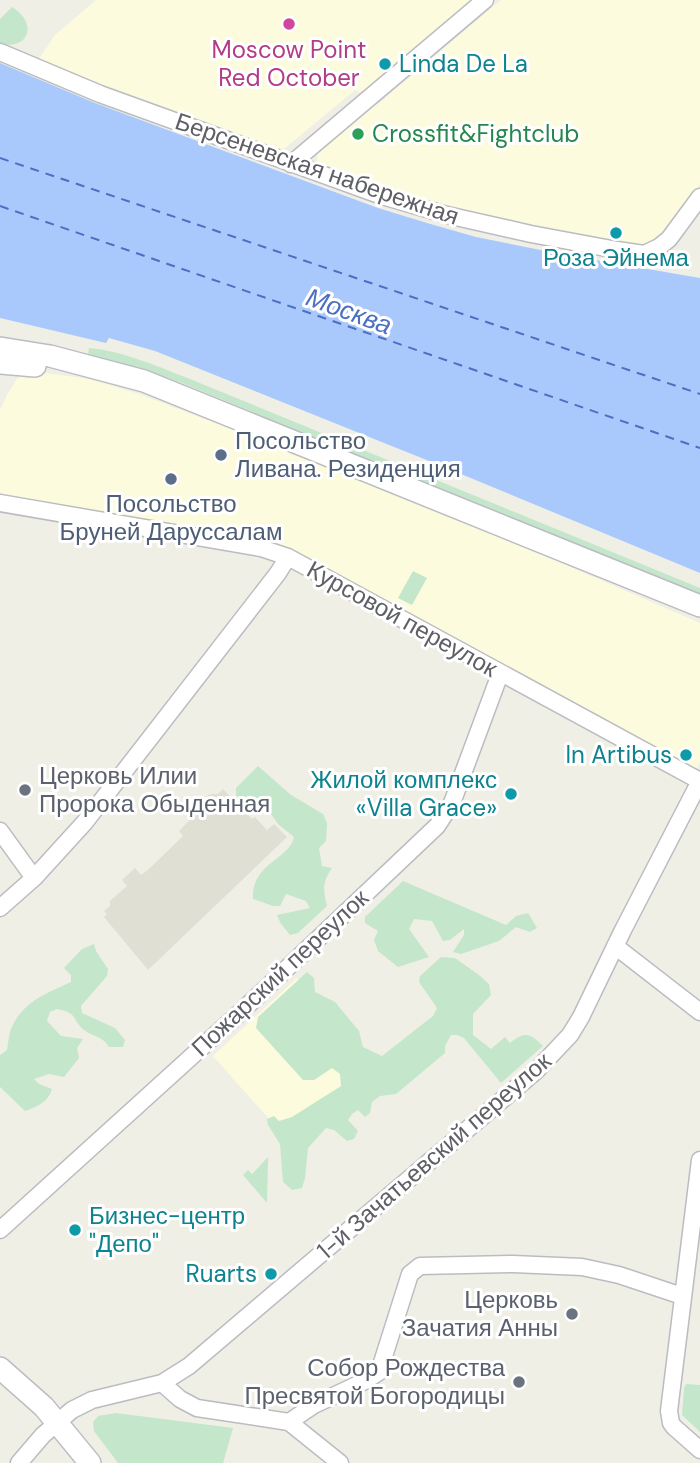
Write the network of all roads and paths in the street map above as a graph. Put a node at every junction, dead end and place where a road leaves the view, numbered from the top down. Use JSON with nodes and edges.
{"nodes":[{"id":1,"x":485,"y":0,"type":"edge"},
{"id":2,"x":0,"y":52,"type":"edge"},
{"id":3,"x":291,"y":163,"type":"junction"},
{"id":4,"x":700,"y":197,"type":"edge"},
{"id":5,"x":2,"y":360,"type":"edge"},
{"id":6,"x":0,"y":503,"type":"edge"},
{"id":7,"x":288,"y":557,"type":"junction"},
{"id":8,"x":700,"y":607,"type":"edge"},
{"id":9,"x":500,"y":674,"type":"junction"},
{"id":10,"x":700,"y":781,"type":"edge"},
{"id":11,"x":0,"y":831,"type":"edge"},
{"id":12,"x":34,"y":878,"type":"junction"},
{"id":13,"x":0,"y":908,"type":"edge"},
{"id":14,"x":615,"y":946,"type":"junction"},
{"id":15,"x":700,"y":1012,"type":"edge"},
{"id":16,"x":700,"y":1160,"type":"edge"},
{"id":17,"x":0,"y":1230,"type":"edge"},
{"id":18,"x":682,"y":1296,"type":"junction"},
{"id":19,"x":0,"y":1368,"type":"edge"},
{"id":20,"x":162,"y":1383,"type":"junction"},
{"id":21,"x":58,"y":1422,"type":"junction"},
{"id":22,"x":289,"y":1422,"type":"junction"},
{"id":23,"x":700,"y":1450,"type":"edge"},
{"id":24,"x":19,"y":1463,"type":"edge"},
{"id":25,"x":90,"y":1463,"type":"edge"},
{"id":26,"x":340,"y":1463,"type":"edge"}],
"edges":[{"from":1,"to":3,"type":"street"},
{"from":2,"to":3,"type":"street","name":"Берсеневская набережная"},
{"from":3,"to":4,"type":"street","name":"Берсеневская набережная"},
{"from":5,"to":8,"type":"main road"},
{"from":6,"to":7,"type":"street","name":"Курсовой переулок"},
{"from":7,"to":9,"type":"street","name":"Курсовой переулок"},
{"from":7,"to":12,"type":"street"},
{"from":9,"to":10,"type":"street","name":"Курсовой переулок"},
{"from":9,"to":17,"type":"street","name":"Пожарский переулок"},
{"from":10,"to":14,"type":"street","name":"1-й Зачатьевский переулок"},
{"from":11,"to":12,"type":"street"},
{"from":12,"to":13,"type":"street"},
{"from":14,"to":15,"type":"street"},
{"from":14,"to":20,"type":"street","name":"1-й Зачатьевский переулок"},
{"from":16,"to":18,"type":"street"},
{"from":18,"to":22,"type":"street"},
{"from":18,"to":23,"type":"street"},
{"from":19,"to":21,"type":"main road"},
{"from":20,"to":21,"type":"street","name":"1-й Зачатьевский переулок"},
{"from":20,"to":22,"type":"street"},
{"from":21,"to":24,"type":"street","name":"1-й Зачатьевский переулок"},
{"from":21,"to":25,"type":"main road"},
{"from":22,"to":26,"type":"street"}]}
